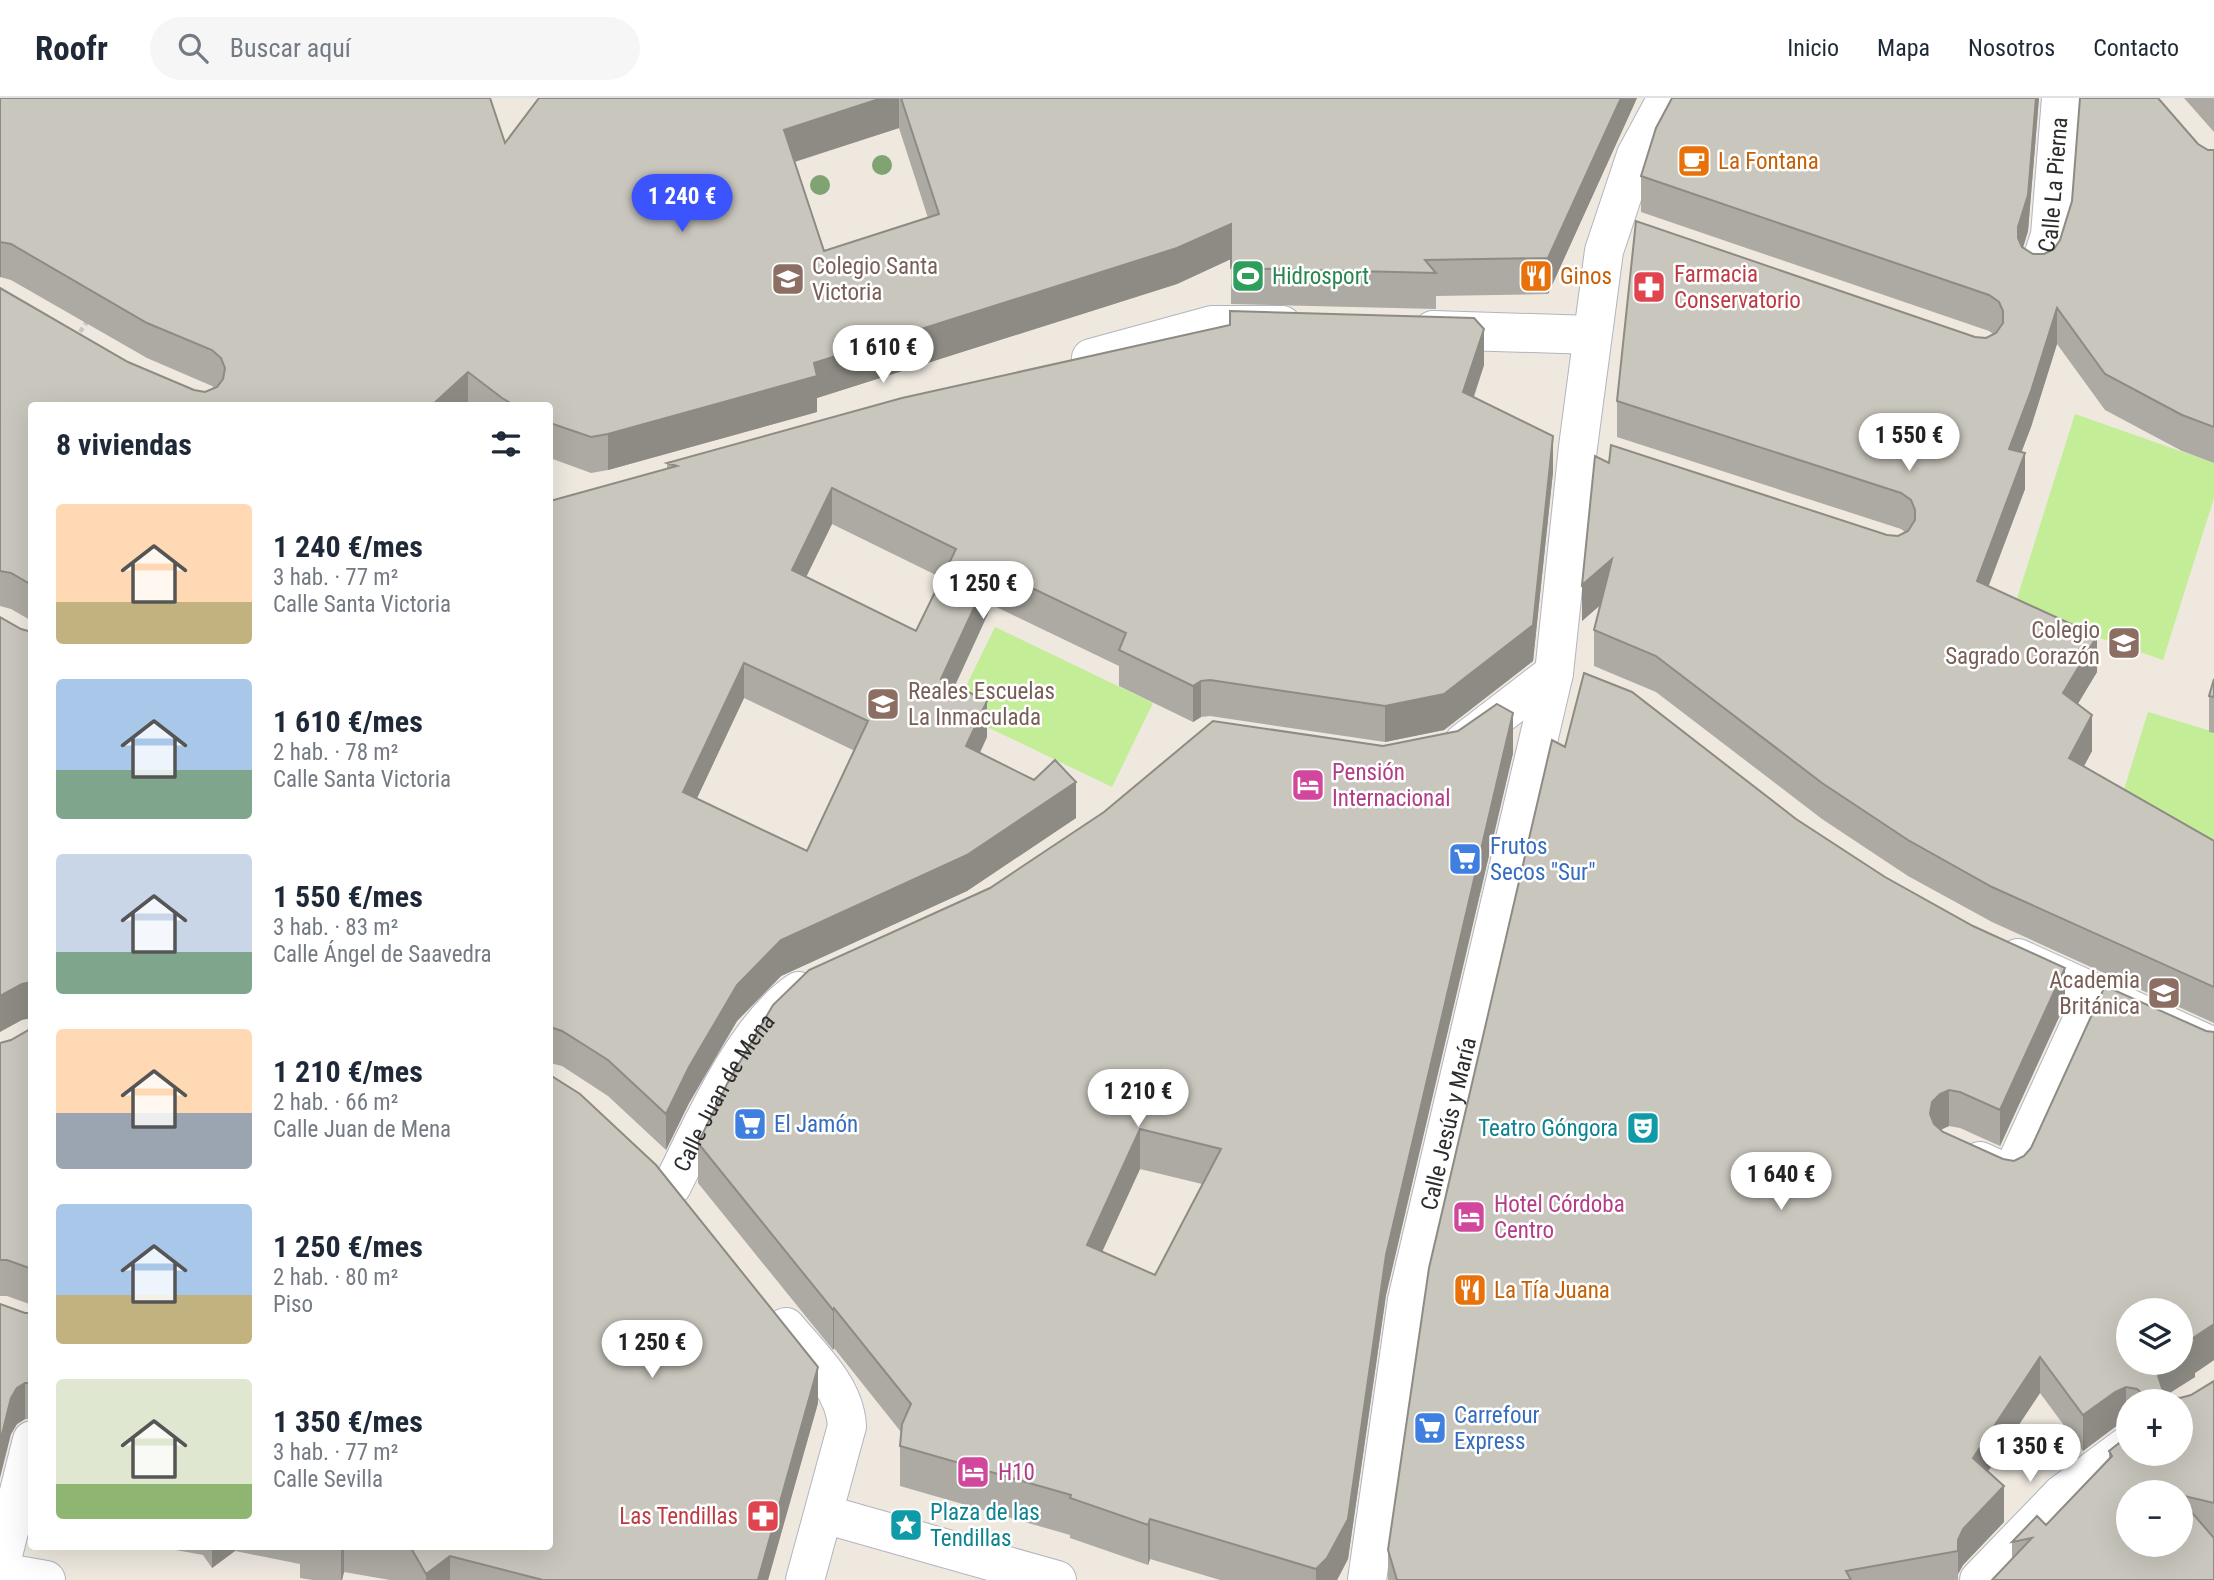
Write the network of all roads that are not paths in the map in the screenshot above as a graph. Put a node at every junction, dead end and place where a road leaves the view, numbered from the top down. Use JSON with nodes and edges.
{"nodes":[{"id":1,"x":1667,"y":98,"type":"edge"},
{"id":2,"x":2061,"y":98,"type":"edge"},
{"id":3,"x":1611,"y":225,"type":"junction"},
{"id":4,"x":1650,"y":239,"type":"edge"},
{"id":5,"x":2039,"y":269,"type":"edge"},
{"id":6,"x":1320,"y":327,"type":"edge"},
{"id":7,"x":1402,"y":329,"type":"edge"},
{"id":8,"x":1592,"y":335,"type":"junction"},
{"id":9,"x":1052,"y":369,"type":"edge"},
{"id":10,"x":1571,"y":680,"type":"junction"},
{"id":11,"x":1426,"y":756,"type":"edge"},
{"id":12,"x":1982,"y":942,"type":"edge"},
{"id":13,"x":829,"y":977,"type":"edge"},
{"id":14,"x":2094,"y":994,"type":"junction"},
{"id":15,"x":2214,"y":1047,"type":"edge"},
{"id":16,"x":1952,"y":1148,"type":"edge"},
{"id":17,"x":698,"y":1217,"type":"edge"},
{"id":18,"x":766,"y":1302,"type":"edge"},
{"id":19,"x":2116,"y":1454,"type":"edge"},
{"id":20,"x":28,"y":1456,"type":"edge"},
{"id":21,"x":824,"y":1514,"type":"junction"},
{"id":22,"x":0,"y":1570,"type":"edge"},
{"id":23,"x":46,"y":1580,"type":"edge"},
{"id":24,"x":806,"y":1580,"type":"edge"},
{"id":25,"x":1057,"y":1580,"type":"edge"},
{"id":26,"x":1367,"y":1580,"type":"edge"},
{"id":27,"x":1979,"y":1580,"type":"edge"}],
"edges":[{"from":1,"to":3,"type":"street","name":"Calle Jesús y María"},
{"from":2,"to":5,"type":"street","name":"Calle La Pierna"},
{"from":3,"to":4,"type":"street"},
{"from":3,"to":8,"type":"street","name":"Calle Jesús y María"},
{"from":6,"to":9,"type":"street"},
{"from":7,"to":8,"type":"street"},
{"from":8,"to":10,"type":"street","name":"Calle Jesús y María"},
{"from":10,"to":11,"type":"street"},
{"from":10,"to":26,"type":"street","name":"Calle Jesús y María"},
{"from":12,"to":14,"type":"street"},
{"from":13,"to":17,"type":"street","name":"Calle Juan de Mena"},
{"from":14,"to":15,"type":"street"},
{"from":14,"to":16,"type":"street"},
{"from":18,"to":21,"type":"street"},
{"from":19,"to":27,"type":"street"},
{"from":20,"to":22,"type":"street"},
{"from":21,"to":24,"type":"street"},
{"from":21,"to":25,"type":"street"},
{"from":22,"to":23,"type":"street"}]}
